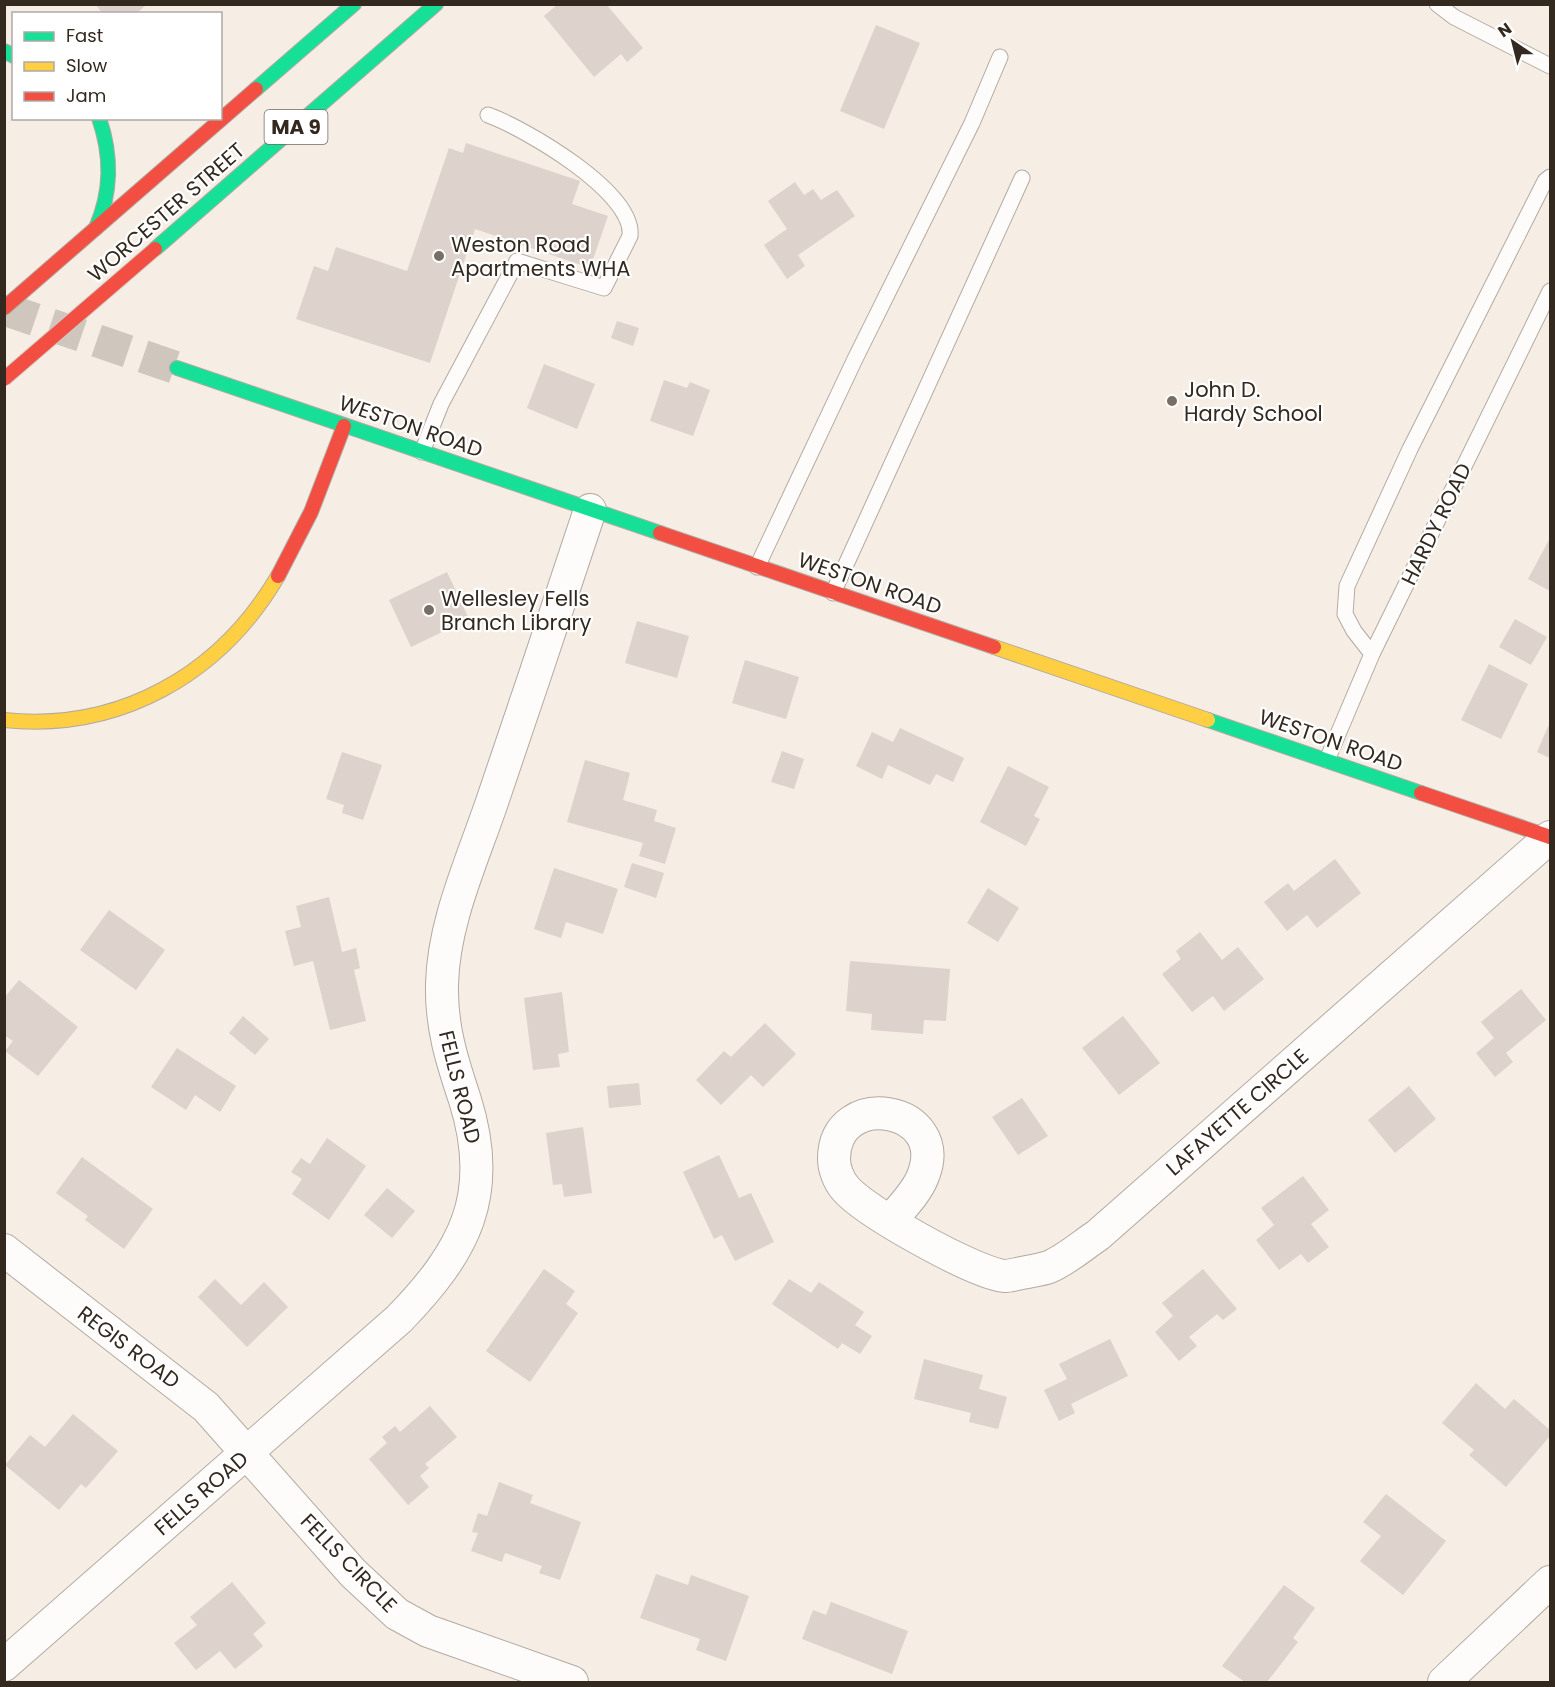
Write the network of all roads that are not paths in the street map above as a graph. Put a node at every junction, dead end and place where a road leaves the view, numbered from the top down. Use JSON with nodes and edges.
{"nodes":[{"id":1,"x":354,"y":4,"type":"edge"},
{"id":2,"x":436,"y":4,"type":"edge"},
{"id":3,"x":1437,"y":4,"type":"edge"},
{"id":4,"x":295,"y":55,"type":"junction"},
{"id":5,"x":999,"y":57,"type":"dead end"},
{"id":6,"x":1551,"y":66,"type":"edge"},
{"id":7,"x":232,"y":91,"type":"dead end"},
{"id":8,"x":488,"y":115,"type":"dead end"},
{"id":9,"x":222,"y":119,"type":"edge"},
{"id":10,"x":100,"y":120,"type":"edge"},
{"id":11,"x":220,"y":120,"type":"edge"},
{"id":12,"x":1551,"y":177,"type":"edge"},
{"id":13,"x":1022,"y":178,"type":"dead end"},
{"id":14,"x":95,"y":229,"type":"junction"},
{"id":15,"x":1551,"y":291,"type":"edge"},
{"id":16,"x":4,"y":308,"type":"edge"},
{"id":17,"x":177,"y":368,"type":"tunnel mouth"},
{"id":18,"x":4,"y":379,"type":"edge"},
{"id":19,"x":344,"y":426,"type":"junction"},
{"id":20,"x":422,"y":452,"type":"junction"},
{"id":21,"x":590,"y":510,"type":"junction"},
{"id":22,"x":757,"y":567,"type":"junction"},
{"id":23,"x":833,"y":593,"type":"junction"},
{"id":24,"x":1372,"y":654,"type":"junction"},
{"id":25,"x":4,"y":720,"type":"edge"},
{"id":26,"x":1327,"y":760,"type":"junction"},
{"id":27,"x":1550,"y":837,"type":"edge"},
{"id":28,"x":891,"y":1220,"type":"dead end"},
{"id":29,"x":4,"y":1250,"type":"edge"},
{"id":30,"x":247,"y":1452,"type":"junction"},
{"id":31,"x":1551,"y":1582,"type":"edge"},
{"id":32,"x":4,"y":1665,"type":"edge"},
{"id":33,"x":572,"y":1683,"type":"edge"},
{"id":34,"x":1444,"y":1683,"type":"edge"}],
"edges":[{"from":1,"to":4,"type":"main road","name":"WORCESTER STREET","number":"MA 9"},
{"from":2,"to":18,"type":"main road","name":"WORCESTER STREET","number":"MA 9","bridge":true},
{"from":3,"to":6,"type":"lane"},
{"from":4,"to":7,"type":"main road"},
{"from":4,"to":9,"type":"main road","name":"WORCESTER STREET","number":"MA 9"},
{"from":5,"to":22,"type":"lane"},
{"from":8,"to":20,"type":"lane"},
{"from":10,"to":14,"type":"main road"},
{"from":11,"to":14,"type":"main road","name":"WORCESTER STREET","number":"MA 9"},
{"from":12,"to":24,"type":"lane"},
{"from":13,"to":23,"type":"lane"},
{"from":14,"to":16,"type":"main road","name":"WORCESTER STREET","number":"MA 9"},
{"from":15,"to":24,"type":"lane","name":"HARDY ROAD"},
{"from":17,"to":19,"type":"main road","name":"WESTON ROAD"},
{"from":19,"to":20,"type":"main road","name":"WESTON ROAD"},
{"from":19,"to":25,"type":"main road"},
{"from":20,"to":21,"type":"main road","name":"WESTON ROAD"},
{"from":21,"to":22,"type":"main road","name":"WESTON ROAD"},
{"from":21,"to":30,"type":"street","name":"FELLS ROAD"},
{"from":22,"to":23,"type":"main road","name":"WESTON ROAD"},
{"from":23,"to":26,"type":"main road","name":"WESTON ROAD"},
{"from":24,"to":26,"type":"lane","name":"HARDY ROAD"},
{"from":26,"to":27,"type":"main road","name":"WESTON ROAD"},
{"from":27,"to":28,"type":"street","name":"LAFAYETTE CIRCLE"},
{"from":29,"to":30,"type":"street","name":"REGIS ROAD"},
{"from":30,"to":32,"type":"street","name":"FELLS ROAD"},
{"from":30,"to":33,"type":"street","name":"FELLS CIRCLE"},
{"from":31,"to":34,"type":"street"}]}
